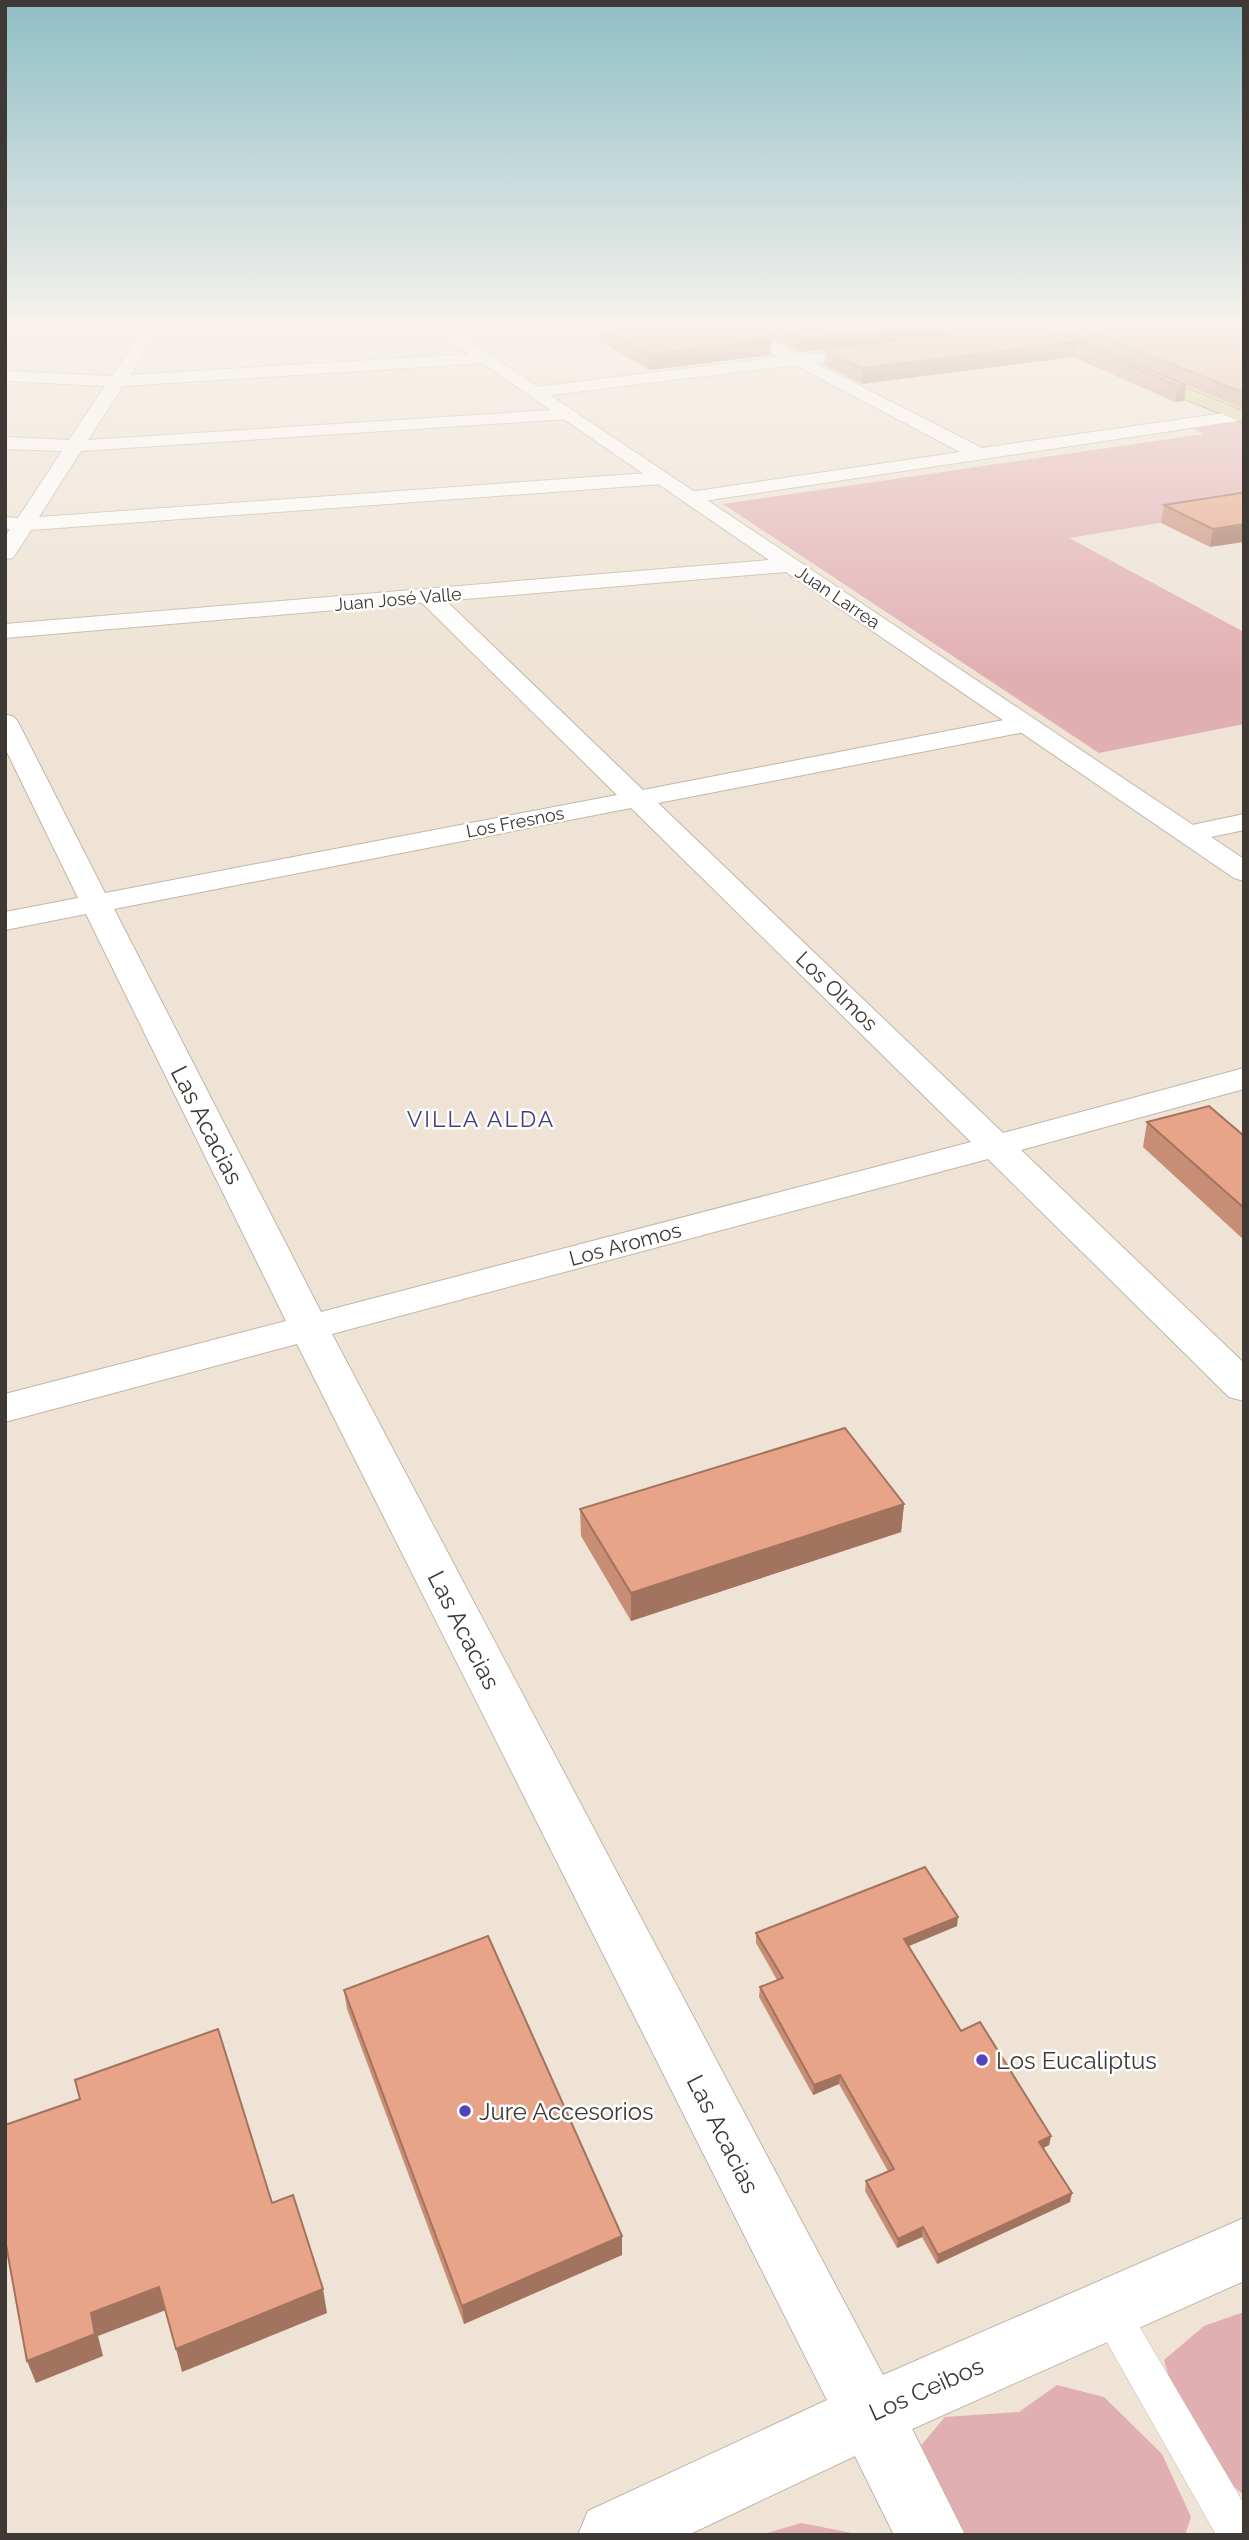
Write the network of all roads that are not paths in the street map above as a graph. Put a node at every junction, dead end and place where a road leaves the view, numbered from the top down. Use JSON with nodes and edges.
{"nodes":[{"id":1,"x":78,"y":442,"type":"edge"},
{"id":2,"x":144,"y":442,"type":"edge"},
{"id":3,"x":608,"y":442,"type":"edge"},
{"id":4,"x":955,"y":442,"type":"edge"},
{"id":5,"x":1061,"y":442,"type":"edge"},
{"id":6,"x":5,"y":443,"type":"edge"},
{"id":7,"x":75,"y":446,"type":"junction"},
{"id":8,"x":977,"y":453,"type":"junction"},
{"id":9,"x":662,"y":478,"type":"junction"},
{"id":10,"x":690,"y":497,"type":"junction"},
{"id":11,"x":15,"y":524,"type":"edge"},
{"id":12,"x":5,"y":553,"type":"edge"},
{"id":13,"x":791,"y":565,"type":"junction"},
{"id":14,"x":428,"y":596,"type":"junction"},
{"id":15,"x":5,"y":631,"type":"edge"},
{"id":16,"x":5,"y":722,"type":"edge"},
{"id":17,"x":1025,"y":724,"type":"junction"},
{"id":18,"x":639,"y":799,"type":"junction"},
{"id":19,"x":1244,"y":822,"type":"edge"},
{"id":20,"x":1188,"y":834,"type":"junction"},
{"id":21,"x":1244,"y":872,"type":"edge"},
{"id":22,"x":95,"y":904,"type":"junction"},
{"id":23,"x":5,"y":921,"type":"edge"},
{"id":24,"x":1244,"y":1078,"type":"edge"},
{"id":25,"x":997,"y":1146,"type":"junction"},
{"id":26,"x":309,"y":1328,"type":"junction"},
{"id":27,"x":1244,"y":1387,"type":"edge"},
{"id":28,"x":5,"y":1408,"type":"edge"},
{"id":29,"x":1244,"y":2249,"type":"edge"},
{"id":30,"x":1108,"y":2309,"type":"junction"},
{"id":31,"x":867,"y":2415,"type":"junction"},
{"id":32,"x":612,"y":2535,"type":"edge"},
{"id":33,"x":931,"y":2535,"type":"edge"},
{"id":34,"x":1239,"y":2535,"type":"edge"}],
"edges":[{"from":1,"to":7,"type":"street"},
{"from":2,"to":7,"type":"street"},
{"from":3,"to":9,"type":"street","name":"Juan Larrea"},
{"from":4,"to":8,"type":"street"},
{"from":5,"to":8,"type":"street"},
{"from":6,"to":7,"type":"street"},
{"from":7,"to":11,"type":"street"},
{"from":8,"to":10,"type":"street"},
{"from":9,"to":10,"type":"street","name":"Juan Larrea"},
{"from":9,"to":11,"type":"street"},
{"from":10,"to":13,"type":"street","name":"Juan Larrea"},
{"from":11,"to":12,"type":"street"},
{"from":13,"to":14,"type":"street","name":"Juan José Valle"},
{"from":13,"to":17,"type":"street","name":"Juan Larrea"},
{"from":14,"to":15,"type":"street","name":"Juan José Valle"},
{"from":14,"to":18,"type":"street","name":"Los Olmos"},
{"from":16,"to":22,"type":"street","name":"Las Acacias"},
{"from":17,"to":18,"type":"street","name":"Los Fresnos"},
{"from":17,"to":20,"type":"street","name":"Juan Larrea"},
{"from":18,"to":22,"type":"street","name":"Los Fresnos"},
{"from":18,"to":25,"type":"street","name":"Los Olmos"},
{"from":19,"to":20,"type":"street"},
{"from":20,"to":21,"type":"street","name":"Juan Larrea"},
{"from":22,"to":23,"type":"street","name":"Los Fresnos"},
{"from":22,"to":26,"type":"street","name":"Las Acacias"},
{"from":24,"to":25,"type":"street","name":"Los Aromos"},
{"from":25,"to":26,"type":"street","name":"Los Aromos"},
{"from":25,"to":27,"type":"street","name":"Los Olmos"},
{"from":26,"to":28,"type":"street","name":"Los Aromos"},
{"from":26,"to":31,"type":"street","name":"Las Acacias"},
{"from":29,"to":30,"type":"street","name":"Los Ceibos"},
{"from":30,"to":31,"type":"street","name":"Los Ceibos"},
{"from":30,"to":34,"type":"lane"},
{"from":31,"to":32,"type":"street","name":"Los Ceibos"},
{"from":31,"to":33,"type":"street","name":"Las Acacias"}]}
